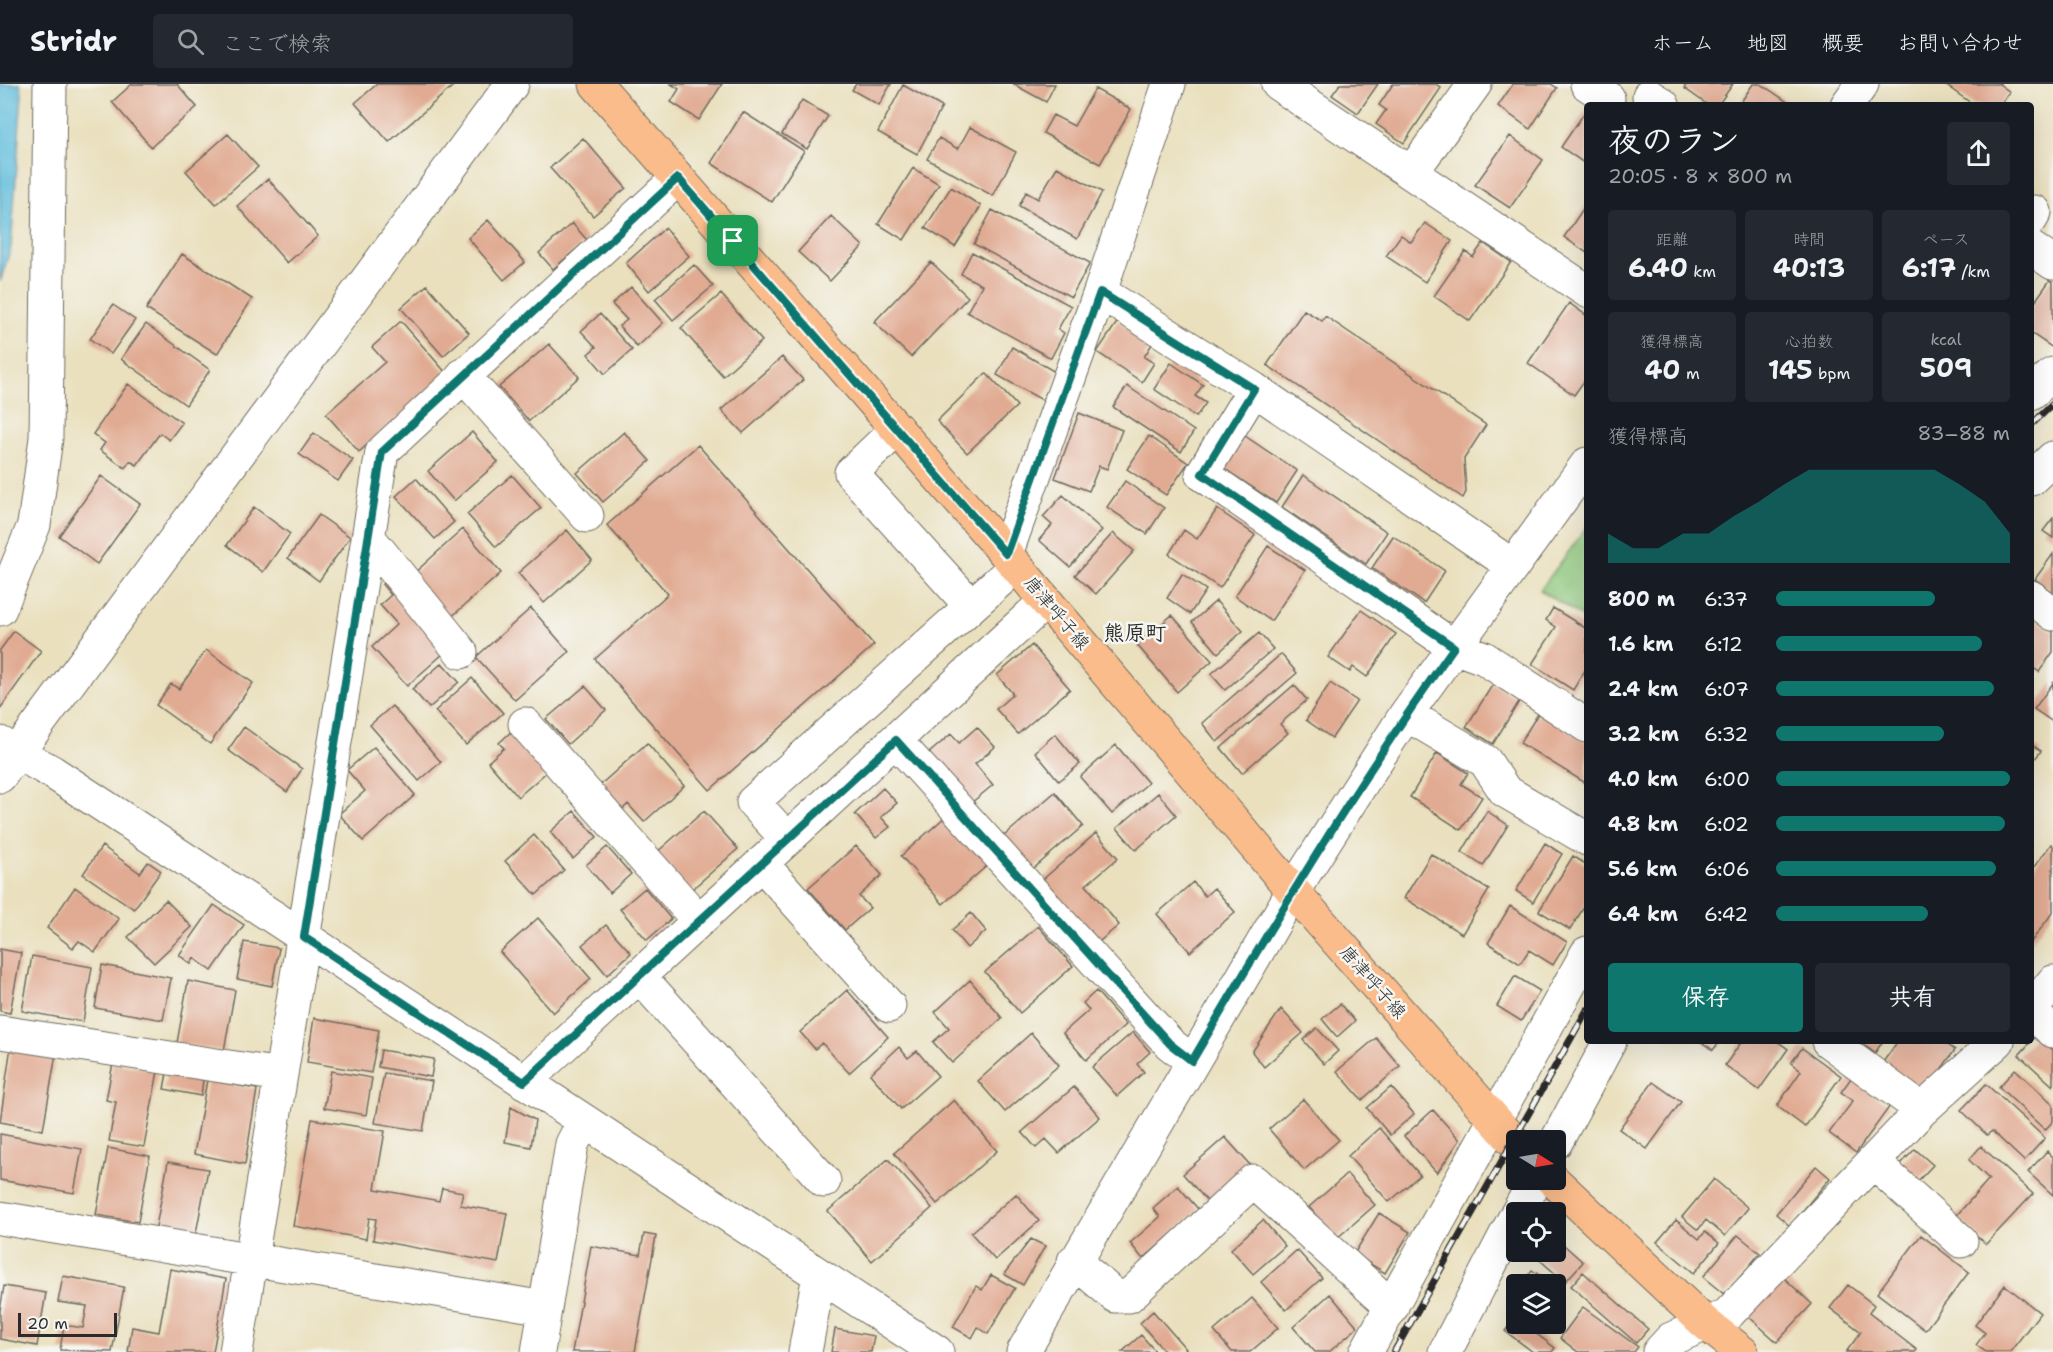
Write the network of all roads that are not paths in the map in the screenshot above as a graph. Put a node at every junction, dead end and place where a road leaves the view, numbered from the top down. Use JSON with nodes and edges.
{"nodes":[{"id":1,"x":50,"y":84,"type":"edge"},
{"id":2,"x":512,"y":84,"type":"edge"},
{"id":3,"x":596,"y":84,"type":"edge"},
{"id":4,"x":1169,"y":84,"type":"edge"},
{"id":5,"x":1278,"y":84,"type":"edge"},
{"id":6,"x":1475,"y":84,"type":"edge"},
{"id":7,"x":1862,"y":84,"type":"edge"},
{"id":8,"x":1849,"y":102,"type":"edge"},
{"id":9,"x":1412,"y":172,"type":"junction"},
{"id":10,"x":678,"y":178,"type":"junction"},
{"id":11,"x":2034,"y":250,"type":"edge"},
{"id":12,"x":2053,"y":263,"type":"edge"},
{"id":13,"x":1584,"y":289,"type":"edge"},
{"id":14,"x":1100,"y":292,"type":"junction"},
{"id":15,"x":2053,"y":374,"type":"edge"},
{"id":16,"x":463,"y":375,"type":"junction"},
{"id":17,"x":1254,"y":389,"type":"junction"},
{"id":18,"x":2034,"y":390,"type":"edge"},
{"id":19,"x":897,"y":429,"type":"junction"},
{"id":20,"x":2053,"y":458,"type":"edge"},
{"id":21,"x":1584,"y":468,"type":"edge"},
{"id":22,"x":2034,"y":476,"type":"edge"},
{"id":23,"x":587,"y":516,"type":"dead end"},
{"id":24,"x":368,"y":537,"type":"junction"},
{"id":25,"x":1011,"y":560,"type":"junction"},
{"id":26,"x":1513,"y":566,"type":"junction"},
{"id":27,"x":2034,"y":599,"type":"edge"},
{"id":28,"x":1046,"y":602,"type":"junction"},
{"id":29,"x":971,"y":606,"type":"junction"},
{"id":30,"x":0,"y":609,"type":"edge"},
{"id":31,"x":2053,"y":614,"type":"edge"},
{"id":32,"x":1454,"y":647,"type":"junction"},
{"id":33,"x":461,"y":652,"type":"dead end"},
{"id":34,"x":1406,"y":714,"type":"junction"},
{"id":35,"x":525,"y":724,"type":"dead end"},
{"id":36,"x":1584,"y":724,"type":"edge"},
{"id":37,"x":896,"y":740,"type":"junction"},
{"id":38,"x":6,"y":757,"type":"edge"},
{"id":39,"x":1584,"y":837,"type":"edge"},
{"id":40,"x":787,"y":839,"type":"junction"},
{"id":41,"x":761,"y":863,"type":"junction"},
{"id":42,"x":1293,"y":891,"type":"junction"},
{"id":43,"x":699,"y":921,"type":"junction"},
{"id":44,"x":304,"y":937,"type":"junction"},
{"id":45,"x":1584,"y":958,"type":"edge"},
{"id":46,"x":639,"y":975,"type":"junction"},
{"id":47,"x":2053,"y":982,"type":"edge"},
{"id":48,"x":889,"y":1006,"type":"dead end"},
{"id":49,"x":2034,"y":1008,"type":"edge"},
{"id":50,"x":2034,"y":1015,"type":"edge"},
{"id":51,"x":2053,"y":1031,"type":"edge"},
{"id":52,"x":0,"y":1032,"type":"edge"},
{"id":53,"x":1608,"y":1044,"type":"edge"},
{"id":54,"x":1832,"y":1044,"type":"edge"},
{"id":55,"x":1995,"y":1044,"type":"edge"},
{"id":56,"x":1192,"y":1061,"type":"junction"},
{"id":57,"x":281,"y":1075,"type":"junction"},
{"id":58,"x":524,"y":1082,"type":"junction"},
{"id":59,"x":1922,"y":1110,"type":"junction"},
{"id":60,"x":584,"y":1121,"type":"junction"},
{"id":61,"x":1494,"y":1121,"type":"junction"},
{"id":62,"x":1562,"y":1130,"type":"edge"},
{"id":63,"x":1506,"y":1134,"type":"edge"},
{"id":64,"x":1873,"y":1162,"type":"junction"},
{"id":65,"x":824,"y":1181,"type":"dead end"},
{"id":66,"x":1564,"y":1190,"type":"edge"},
{"id":67,"x":0,"y":1218,"type":"edge"},
{"id":68,"x":1506,"y":1235,"type":"edge"},
{"id":69,"x":1961,"y":1240,"type":"dead end"},
{"id":70,"x":1074,"y":1261,"type":"junction"},
{"id":71,"x":251,"y":1262,"type":"junction"},
{"id":72,"x":819,"y":1275,"type":"junction"},
{"id":73,"x":1392,"y":1307,"type":"junction"},
{"id":74,"x":545,"y":1308,"type":"junction"},
{"id":75,"x":1705,"y":1323,"type":"junction"},
{"id":76,"x":236,"y":1352,"type":"edge"},
{"id":77,"x":538,"y":1352,"type":"edge"},
{"id":78,"x":806,"y":1352,"type":"edge"},
{"id":79,"x":937,"y":1352,"type":"edge"},
{"id":80,"x":1023,"y":1352,"type":"edge"},
{"id":81,"x":1366,"y":1352,"type":"edge"},
{"id":82,"x":1445,"y":1352,"type":"edge"},
{"id":83,"x":1659,"y":1352,"type":"edge"},
{"id":84,"x":1742,"y":1352,"type":"edge"}],
"edges":[{"from":1,"to":30,"type":"street"},
{"from":2,"to":38,"type":"street"},
{"from":3,"to":10,"type":"main road","name":"唐津呼子線"},
{"from":4,"to":14,"type":"street"},
{"from":5,"to":9,"type":"street"},
{"from":6,"to":9,"type":"street"},
{"from":7,"to":8,"type":"street"},
{"from":9,"to":13,"type":"street"},
{"from":10,"to":16,"type":"street"},
{"from":10,"to":19,"type":"main road","name":"唐津呼子線"},
{"from":11,"to":12,"type":"street"},
{"from":14,"to":17,"type":"street"},
{"from":14,"to":25,"type":"street"},
{"from":15,"to":18,"type":"street"},
{"from":16,"to":23,"type":"street"},
{"from":16,"to":24,"type":"street"},
{"from":17,"to":26,"type":"street"},
{"from":17,"to":32,"type":"street"},
{"from":19,"to":25,"type":"main road","name":"唐津呼子線"},
{"from":19,"to":29,"type":"street"},
{"from":20,"to":22,"type":"street"},
{"from":21,"to":26,"type":"street"},
{"from":24,"to":33,"type":"street"},
{"from":24,"to":44,"type":"street"},
{"from":25,"to":28,"type":"main road","name":"唐津呼子線"},
{"from":25,"to":29,"type":"street"},
{"from":26,"to":32,"type":"street"},
{"from":27,"to":31,"type":"street"},
{"from":28,"to":37,"type":"street"},
{"from":28,"to":42,"type":"main road","name":"唐津呼子線"},
{"from":29,"to":40,"type":"street"},
{"from":32,"to":34,"type":"street"},
{"from":32,"to":36,"type":"street"},
{"from":34,"to":39,"type":"street"},
{"from":34,"to":42,"type":"street"},
{"from":35,"to":43,"type":"street"},
{"from":37,"to":40,"type":"street"},
{"from":37,"to":56,"type":"street"},
{"from":38,"to":44,"type":"street"},
{"from":40,"to":41,"type":"street"},
{"from":41,"to":43,"type":"street"},
{"from":41,"to":48,"type":"street"},
{"from":42,"to":56,"type":"street"},
{"from":42,"to":61,"type":"main road","name":"唐津呼子線"},
{"from":43,"to":46,"type":"street"},
{"from":44,"to":57,"type":"street"},
{"from":44,"to":58,"type":"street"},
{"from":45,"to":61,"type":"street"},
{"from":46,"to":58,"type":"street"},
{"from":46,"to":65,"type":"street"},
{"from":47,"to":49,"type":"street"},
{"from":50,"to":51,"type":"street"},
{"from":52,"to":57,"type":"street"},
{"from":53,"to":62,"type":"street"},
{"from":54,"to":59,"type":"street"},
{"from":55,"to":59,"type":"street"},
{"from":56,"to":70,"type":"street"},
{"from":57,"to":71,"type":"street"},
{"from":58,"to":60,"type":"street"},
{"from":59,"to":64,"type":"street"},
{"from":60,"to":72,"type":"street"},
{"from":60,"to":74,"type":"street"},
{"from":61,"to":63,"type":"main road","name":"唐津呼子線"},
{"from":61,"to":73,"type":"street"},
{"from":64,"to":69,"type":"street"},
{"from":64,"to":75,"type":"street"},
{"from":66,"to":75,"type":"main road"},
{"from":67,"to":71,"type":"street"},
{"from":68,"to":82,"type":"street"},
{"from":70,"to":73,"type":"street"},
{"from":70,"to":80,"type":"street"},
{"from":71,"to":74,"type":"street"},
{"from":71,"to":76,"type":"street"},
{"from":72,"to":78,"type":"street"},
{"from":72,"to":79,"type":"street"},
{"from":73,"to":81,"type":"street"},
{"from":74,"to":77,"type":"street"},
{"from":75,"to":83,"type":"street"},
{"from":75,"to":84,"type":"main road"}]}
